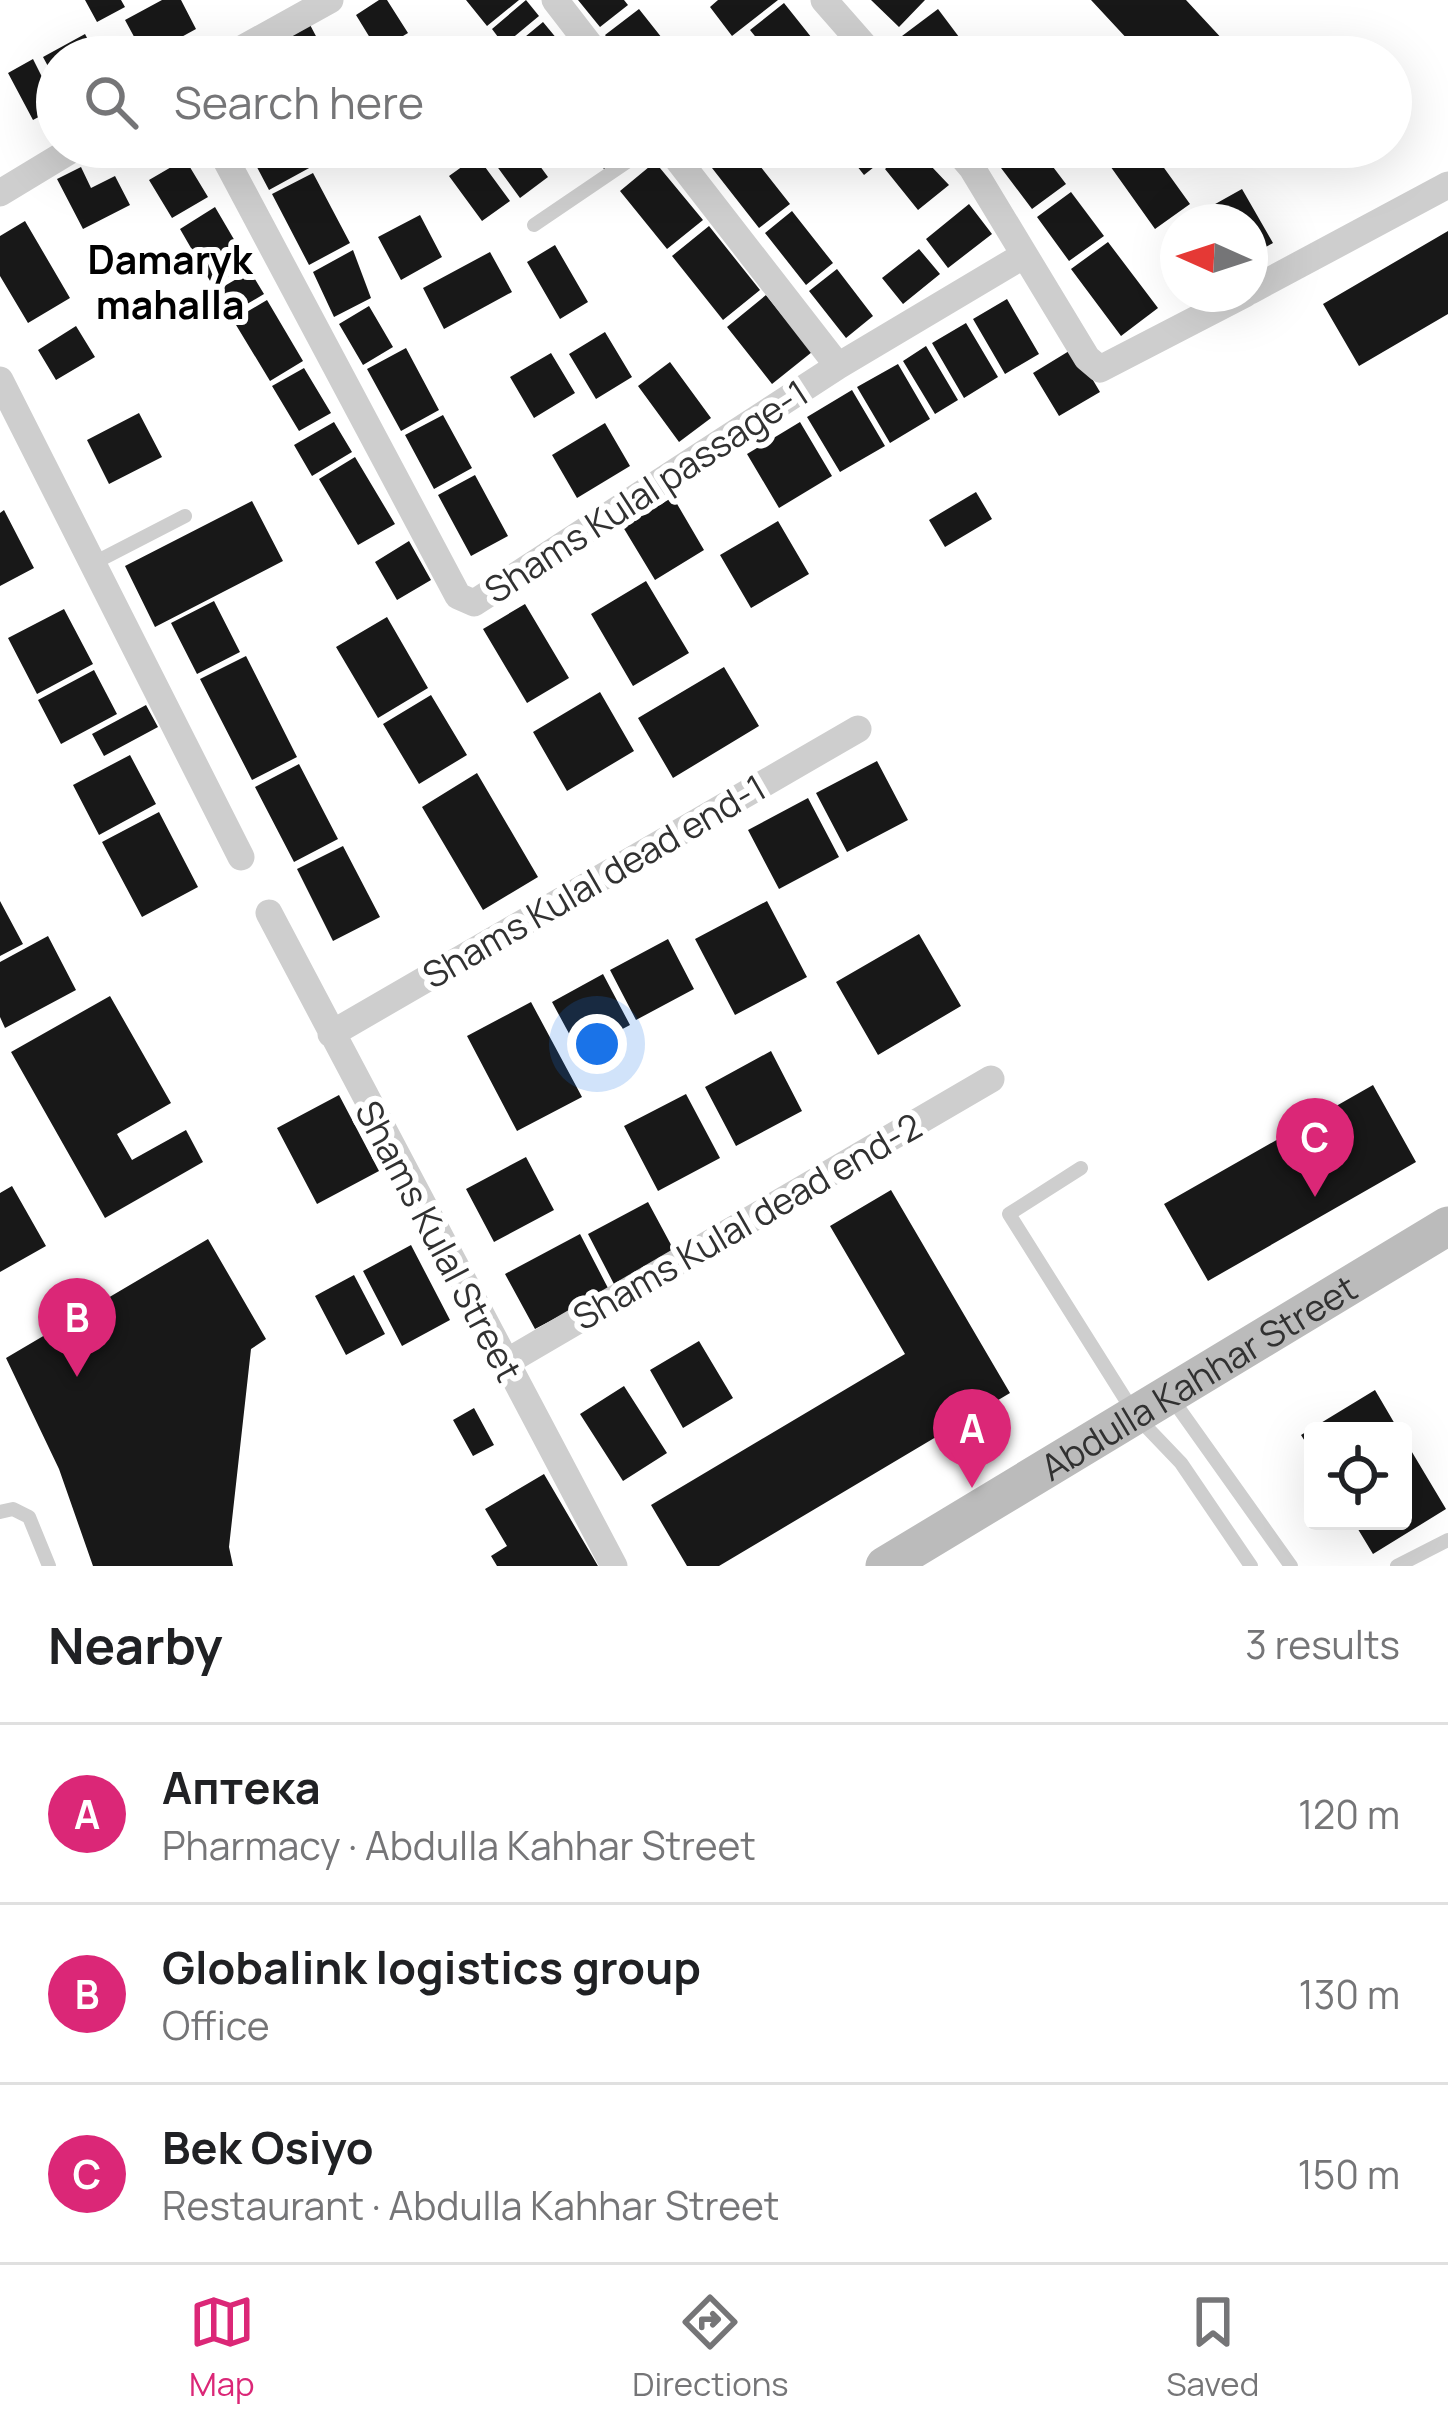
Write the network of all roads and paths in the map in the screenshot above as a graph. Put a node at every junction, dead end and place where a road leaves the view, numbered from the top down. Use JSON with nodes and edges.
{"nodes":[{"id":1,"x":330,"y":0,"type":"edge"},
{"id":2,"x":555,"y":0,"type":"edge"},
{"id":3,"x":824,"y":0,"type":"edge"},
{"id":4,"x":265,"y":36,"type":"edge"},
{"id":5,"x":583,"y":36,"type":"edge"},
{"id":6,"x":856,"y":36,"type":"edge"},
{"id":7,"x":41,"y":168,"type":"edge"},
{"id":8,"x":230,"y":168,"type":"edge"},
{"id":9,"x":618,"y":168,"type":"edge"},
{"id":10,"x":684,"y":168,"type":"edge"},
{"id":11,"x":972,"y":168,"type":"edge"},
{"id":12,"x":1448,"y":185,"type":"edge"},
{"id":13,"x":0,"y":193,"type":"edge"},
{"id":14,"x":533,"y":225,"type":"dead end"},
{"id":15,"x":1021,"y":256,"type":"junction"},
{"id":16,"x":1268,"y":282,"type":"edge"},
{"id":17,"x":1211,"y":312,"type":"edge"},
{"id":18,"x":838,"y":366,"type":"junction"},
{"id":19,"x":0,"y":380,"type":"edge"},
{"id":20,"x":185,"y":516,"type":"dead end"},
{"id":21,"x":90,"y":565,"type":"junction"},
{"id":22,"x":858,"y":729,"type":"dead end"},
{"id":23,"x":241,"y":857,"type":"dead end"},
{"id":24,"x":269,"y":913,"type":"dead end"},
{"id":25,"x":331,"y":1034,"type":"junction"},
{"id":26,"x":992,"y":1079,"type":"dead end"},
{"id":27,"x":1082,"y":1168,"type":"dead end"},
{"id":28,"x":1448,"y":1226,"type":"edge"},
{"id":29,"x":503,"y":1364,"type":"junction"},
{"id":30,"x":1153,"y":1406,"type":"junction"},
{"id":31,"x":0,"y":1512,"type":"edge"},
{"id":32,"x":1448,"y":1540,"type":"edge"},
{"id":33,"x":49,"y":1566,"type":"edge"},
{"id":34,"x":614,"y":1566,"type":"edge"},
{"id":35,"x":885,"y":1566,"type":"edge"},
{"id":36,"x":1251,"y":1566,"type":"edge"},
{"id":37,"x":1291,"y":1566,"type":"edge"},
{"id":38,"x":1397,"y":1566,"type":"edge"}],
"edges":[{"from":1,"to":4,"type":"street"},
{"from":2,"to":5,"type":"street"},
{"from":3,"to":6,"type":"street"},
{"from":7,"to":13,"type":"street"},
{"from":8,"to":18,"type":"street","name":"Shams Kulal passage-1"},
{"from":9,"to":14,"type":"lane"},
{"from":10,"to":18,"type":"street"},
{"from":11,"to":15,"type":"street"},
{"from":12,"to":16,"type":"street"},
{"from":15,"to":17,"type":"street"},
{"from":15,"to":18,"type":"street","name":"Shams Kulal passage-1"},
{"from":19,"to":21,"type":"street"},
{"from":20,"to":21,"type":"lane"},
{"from":21,"to":23,"type":"street"},
{"from":22,"to":25,"type":"street","name":"Shams Kulal dead end-1"},
{"from":24,"to":25,"type":"street","name":"Shams Kulal Street"},
{"from":25,"to":29,"type":"street","name":"Shams Kulal Street"},
{"from":26,"to":29,"type":"street","name":"Shams Kulal dead end-2"},
{"from":27,"to":30,"type":"lane"},
{"from":28,"to":30,"type":"street","name":"Abdulla Kahhar Street"},
{"from":29,"to":34,"type":"street","name":"Shams Kulal Street"},
{"from":30,"to":35,"type":"street","name":"Abdulla Kahhar Street"},
{"from":30,"to":36,"type":"lane"},
{"from":30,"to":37,"type":"lane"},
{"from":31,"to":33,"type":"lane"},
{"from":32,"to":38,"type":"lane"}]}
